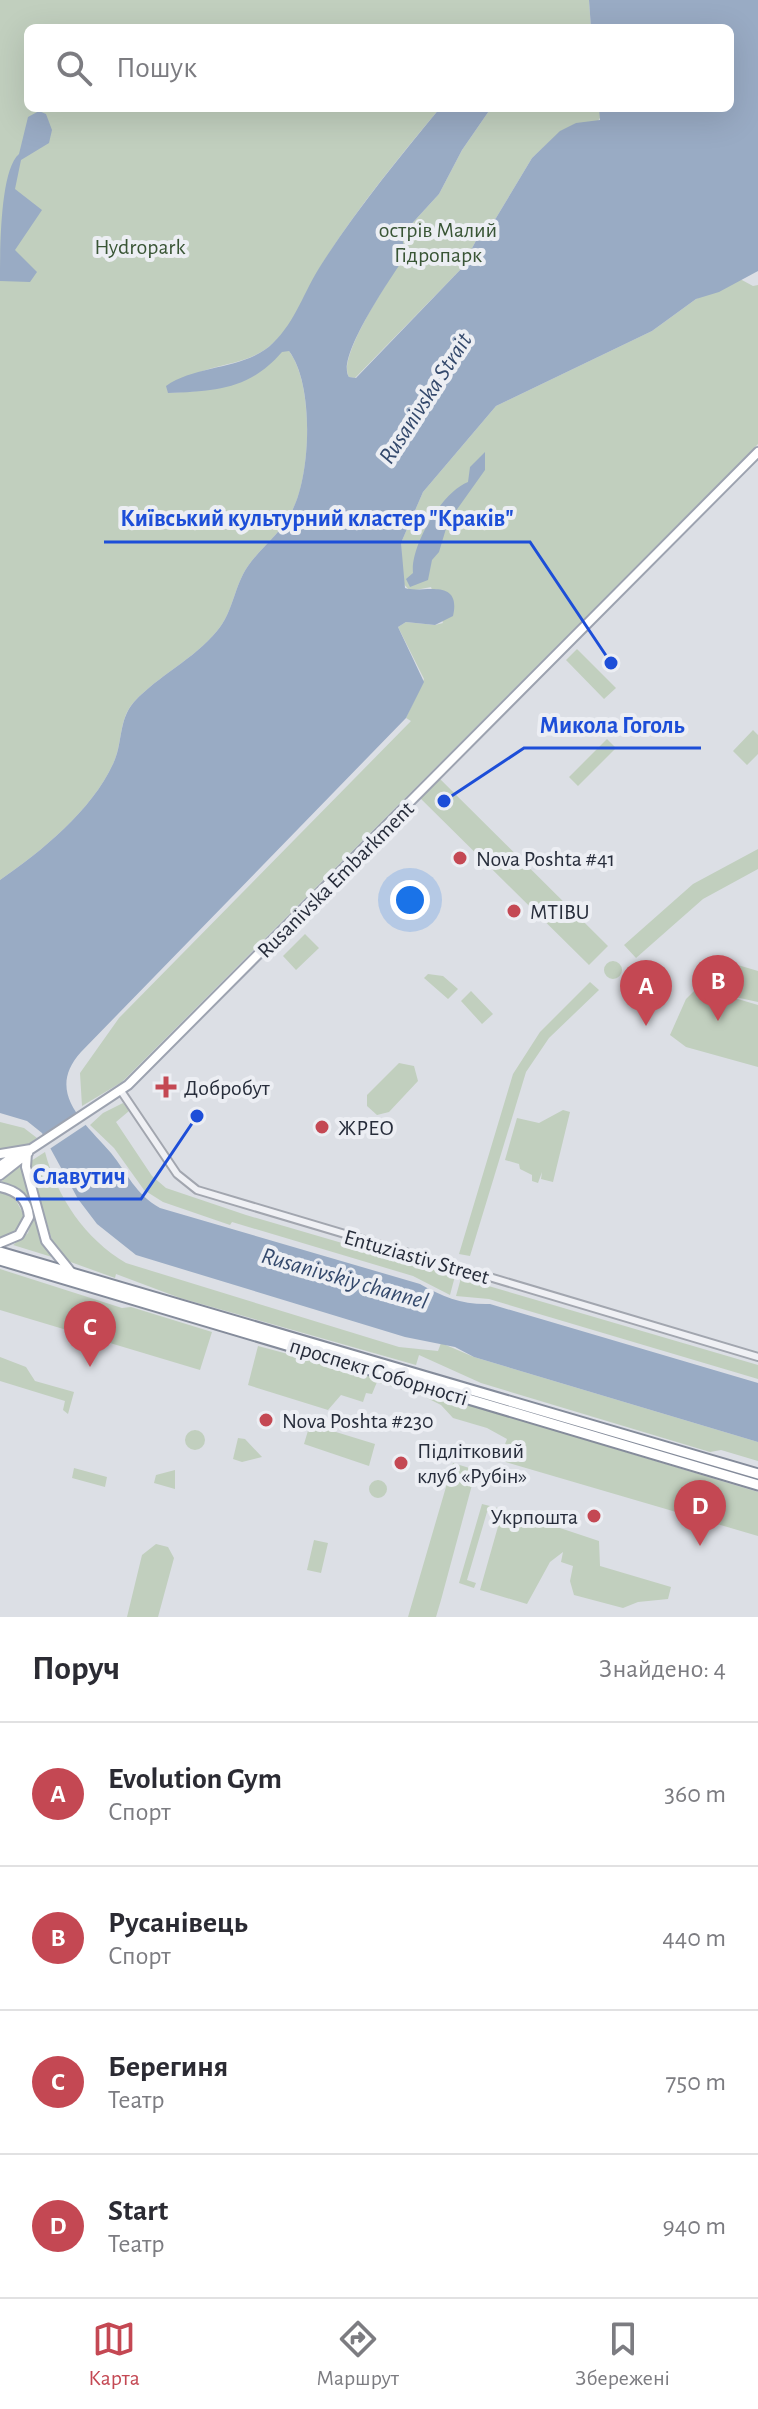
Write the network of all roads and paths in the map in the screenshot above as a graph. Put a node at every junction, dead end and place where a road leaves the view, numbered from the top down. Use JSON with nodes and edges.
{"nodes":[{"id":1,"x":758,"y":452,"type":"edge"},
{"id":2,"x":121,"y":1091,"type":"junction"},
{"id":3,"x":28,"y":1151,"type":"junction"},
{"id":4,"x":0,"y":1154,"type":"edge"},
{"id":5,"x":0,"y":1166,"type":"edge"},
{"id":6,"x":0,"y":1175,"type":"edge"},
{"id":7,"x":0,"y":1187,"type":"edge"},
{"id":8,"x":0,"y":1243,"type":"edge"},
{"id":9,"x":0,"y":1252,"type":"edge"},
{"id":10,"x":0,"y":1260,"type":"edge"},
{"id":11,"x":72,"y":1273,"type":"junction"},
{"id":12,"x":758,"y":1357,"type":"edge"},
{"id":13,"x":758,"y":1474,"type":"edge"},
{"id":14,"x":758,"y":1485,"type":"edge"}],
"edges":[{"from":1,"to":2,"type":"main road","name":"Rusanivska Embarkment"},
{"from":2,"to":3,"type":"main road","name":"Rusanivska Embarkment"},
{"from":2,"to":12,"type":"street","name":"Entuziastiv Street"},
{"from":3,"to":4,"type":"main road","name":"Rusanivska Embarkment"},
{"from":3,"to":5,"type":"main road","name":"Rusanivska Embarkment"},
{"from":3,"to":6,"type":"main road","name":"Rusanivska Embarkment"},
{"from":3,"to":11,"type":"main road"},
{"from":7,"to":8,"type":"main road"},
{"from":9,"to":11,"type":"highway","name":"проспект Соборності"},
{"from":10,"to":14,"type":"highway","name":"проспект Соборності"},
{"from":11,"to":13,"type":"highway","name":"проспект Соборності"}]}
